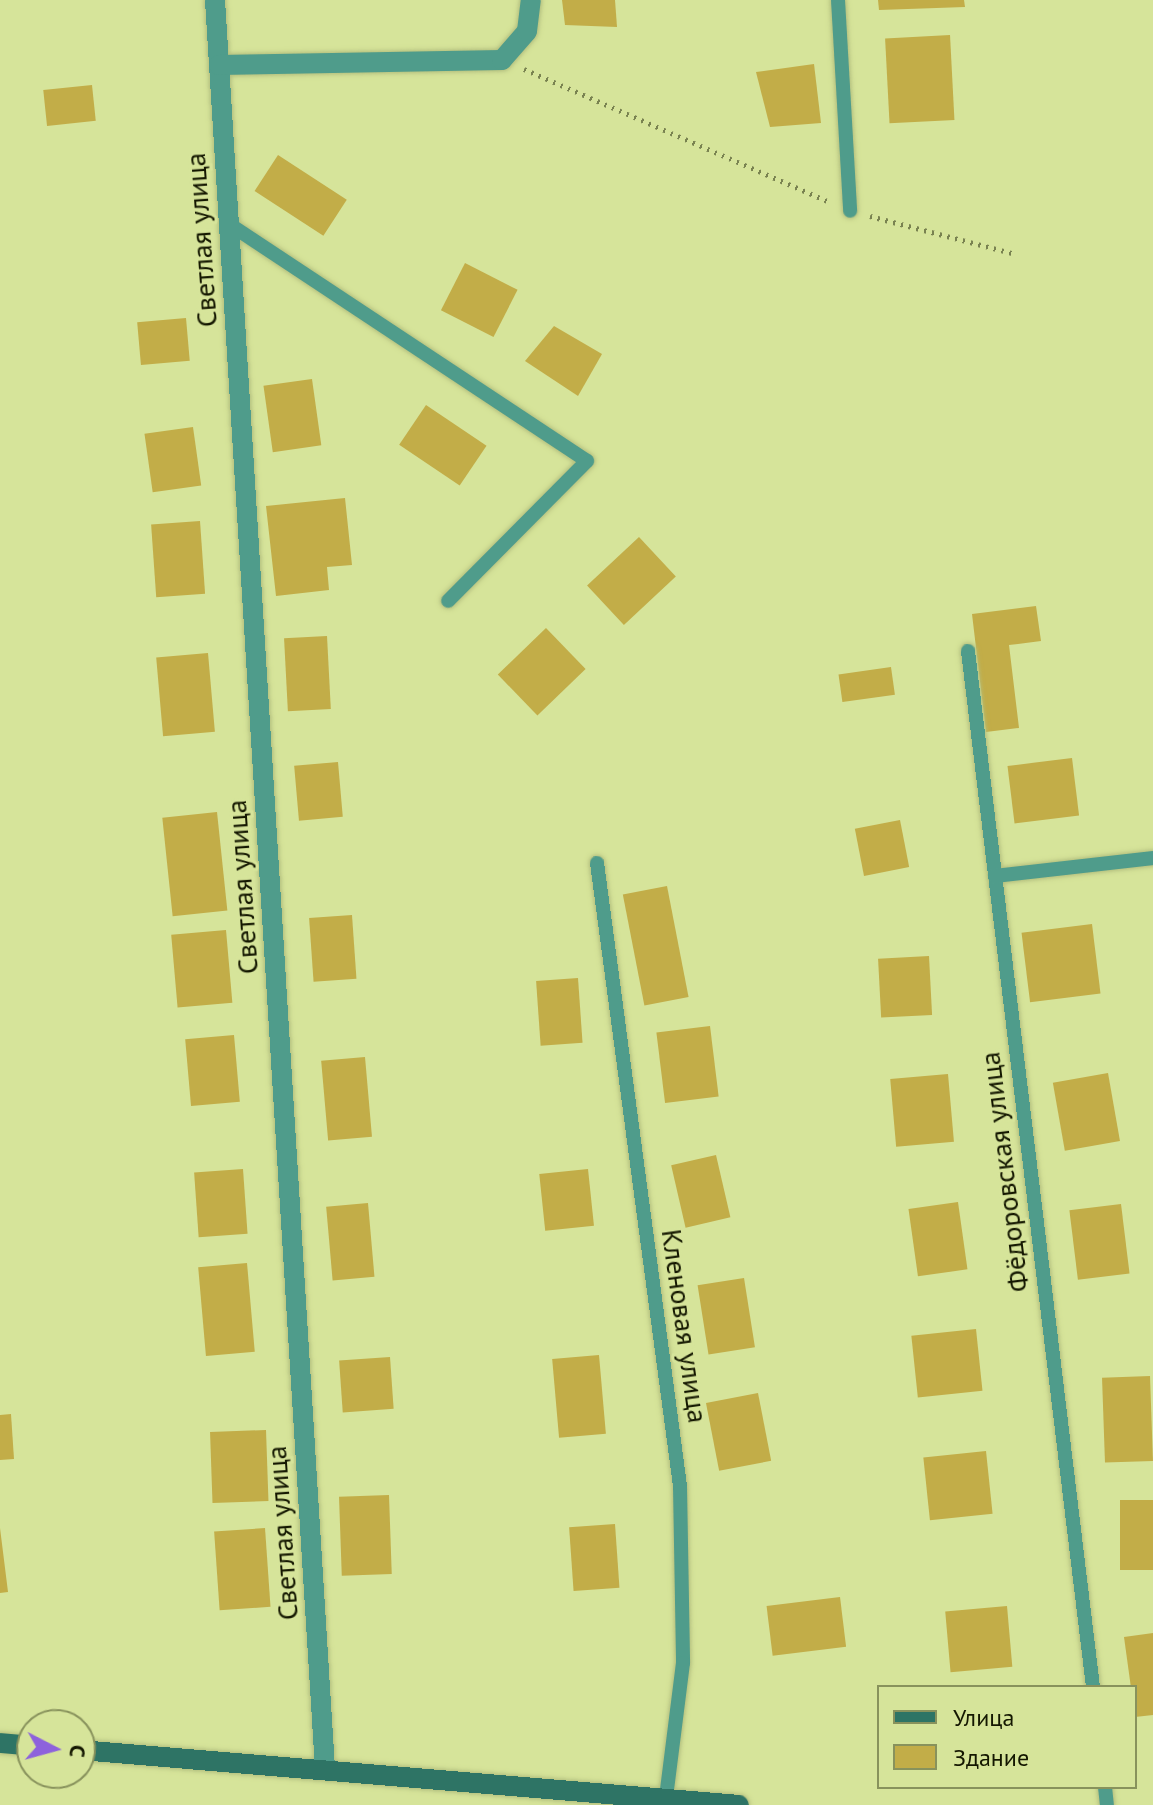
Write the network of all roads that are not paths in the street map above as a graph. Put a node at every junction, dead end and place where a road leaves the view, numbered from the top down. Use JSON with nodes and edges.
{"nodes":[{"id":1,"x":215,"y":0,"type":"edge"},
{"id":2,"x":531,"y":0,"type":"edge"},
{"id":3,"x":838,"y":0,"type":"edge"},
{"id":4,"x":219,"y":65,"type":"junction"},
{"id":5,"x":850,"y":211,"type":"road end"},
{"id":6,"x":229,"y":224,"type":"junction"},
{"id":7,"x":448,"y":601,"type":"dead end"},
{"id":8,"x":968,"y":651,"type":"dead end"},
{"id":9,"x":1153,"y":858,"type":"edge"},
{"id":10,"x":597,"y":863,"type":"dead end"},
{"id":11,"x":995,"y":876,"type":"junction"},
{"id":12,"x":1093,"y":1685,"type":"edge"},
{"id":13,"x":96,"y":1751,"type":"edge"},
{"id":14,"x":325,"y":1770,"type":"junction"},
{"id":15,"x":666,"y":1798,"type":"junction"},
{"id":16,"x":739,"y":1805,"type":"edge"}],
"edges":[{"from":1,"to":4,"type":"street","name":"Светлая улица"},
{"from":2,"to":4,"type":"street"},
{"from":3,"to":5,"type":"lane"},
{"from":4,"to":6,"type":"street","name":"Светлая улица"},
{"from":6,"to":7,"type":"lane"},
{"from":6,"to":14,"type":"street","name":"Светлая улица"},
{"from":8,"to":11,"type":"lane","name":"Фёдоровская улица"},
{"from":9,"to":11,"type":"lane"},
{"from":10,"to":15,"type":"lane","name":"Кленовая улица"},
{"from":11,"to":12,"type":"lane","name":"Фёдоровская улица"},
{"from":13,"to":14,"type":"main road"},
{"from":14,"to":15,"type":"main road"},
{"from":15,"to":16,"type":"main road"}]}
